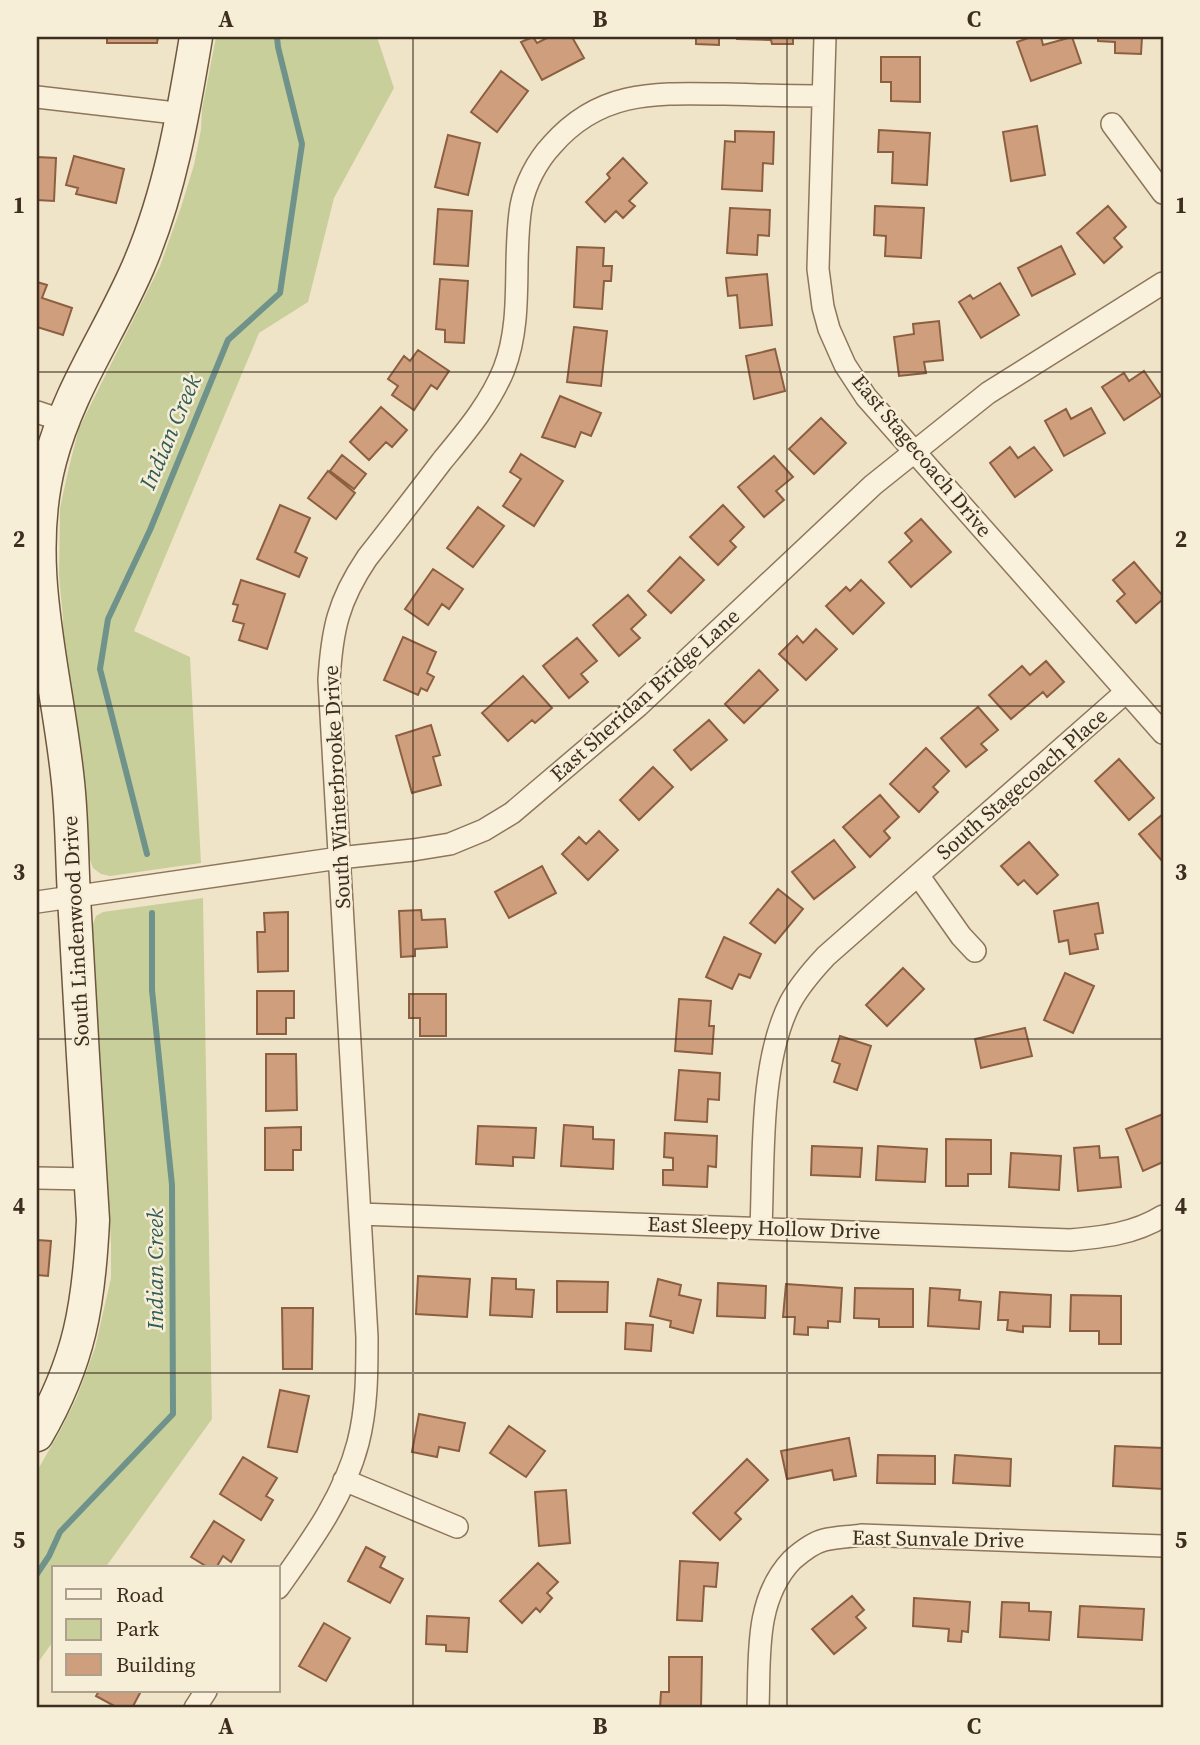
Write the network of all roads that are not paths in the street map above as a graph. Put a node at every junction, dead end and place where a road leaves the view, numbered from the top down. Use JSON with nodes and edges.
{"nodes":[{"id":1,"x":196,"y":37,"type":"edge"},
{"id":2,"x":825,"y":37,"type":"edge"},
{"id":3,"x":823,"y":96,"type":"junction"},
{"id":4,"x":37,"y":97,"type":"edge"},
{"id":5,"x":184,"y":114,"type":"junction"},
{"id":6,"x":1112,"y":124,"type":"dead end"},
{"id":7,"x":1163,"y":193,"type":"edge"},
{"id":8,"x":1163,"y":283,"type":"edge"},
{"id":9,"x":50,"y":417,"type":"edge"},
{"id":10,"x":914,"y":451,"type":"junction"},
{"id":11,"x":1126,"y":692,"type":"junction"},
{"id":12,"x":46,"y":695,"type":"edge"},
{"id":13,"x":1163,"y":733,"type":"edge"},
{"id":14,"x":339,"y":858,"type":"junction"},
{"id":15,"x":918,"y":875,"type":"junction"},
{"id":16,"x":74,"y":896,"type":"junction"},
{"id":17,"x":37,"y":902,"type":"edge"},
{"id":18,"x":975,"y":951,"type":"dead end"},
{"id":19,"x":37,"y":1178,"type":"edge"},
{"id":20,"x":90,"y":1179,"type":"junction"},
{"id":21,"x":360,"y":1214,"type":"junction"},
{"id":22,"x":1163,"y":1216,"type":"edge"},
{"id":23,"x":761,"y":1228,"type":"junction"},
{"id":24,"x":37,"y":1435,"type":"edge"},
{"id":25,"x":344,"y":1480,"type":"junction"},
{"id":26,"x":457,"y":1527,"type":"dead end"},
{"id":27,"x":1163,"y":1546,"type":"edge"},
{"id":28,"x":280,"y":1585,"type":"edge"},
{"id":29,"x":205,"y":1692,"type":"edge"},
{"id":30,"x":195,"y":1708,"type":"edge"},
{"id":31,"x":758,"y":1708,"type":"edge"}],
"edges":[{"from":1,"to":5,"type":"street","name":"South Lindenwood Drive"},
{"from":2,"to":3,"type":"street","name":"East Stagecoach Drive"},
{"from":3,"to":10,"type":"street","name":"East Stagecoach Drive"},
{"from":3,"to":14,"type":"street","name":"South Winterbrooke Drive"},
{"from":4,"to":5,"type":"street"},
{"from":5,"to":9,"type":"street","name":"South Lindenwood Drive"},
{"from":6,"to":7,"type":"street"},
{"from":8,"to":10,"type":"street","name":"East Sheridan Bridge Lane"},
{"from":9,"to":12,"type":"street","name":"South Lindenwood Drive"},
{"from":10,"to":11,"type":"street","name":"East Stagecoach Drive"},
{"from":10,"to":14,"type":"street","name":"East Sheridan Bridge Lane"},
{"from":11,"to":13,"type":"street","name":"East Stagecoach Drive"},
{"from":11,"to":15,"type":"street","name":"South Stagecoach Place"},
{"from":12,"to":16,"type":"street","name":"South Lindenwood Drive"},
{"from":14,"to":16,"type":"street","name":"East Sheridan Bridge Lane"},
{"from":14,"to":21,"type":"street","name":"South Winterbrooke Drive"},
{"from":15,"to":18,"type":"street","name":"South Stagecoach Place"},
{"from":15,"to":23,"type":"street","name":"South Stagecoach Place"},
{"from":16,"to":17,"type":"street","name":"East Sheridan Bridge Lane"},
{"from":16,"to":20,"type":"street","name":"South Lindenwood Drive"},
{"from":19,"to":20,"type":"street"},
{"from":20,"to":24,"type":"street","name":"South Lindenwood Drive"},
{"from":21,"to":23,"type":"street","name":"East Sleepy Hollow Drive"},
{"from":21,"to":25,"type":"street","name":"South Winterbrooke Drive"},
{"from":22,"to":23,"type":"street","name":"East Sleepy Hollow Drive"},
{"from":25,"to":26,"type":"street"},
{"from":25,"to":28,"type":"street","name":"South Winterbrooke Drive"},
{"from":27,"to":31,"type":"street","name":"East Sunvale Drive"},
{"from":29,"to":30,"type":"street"}]}
